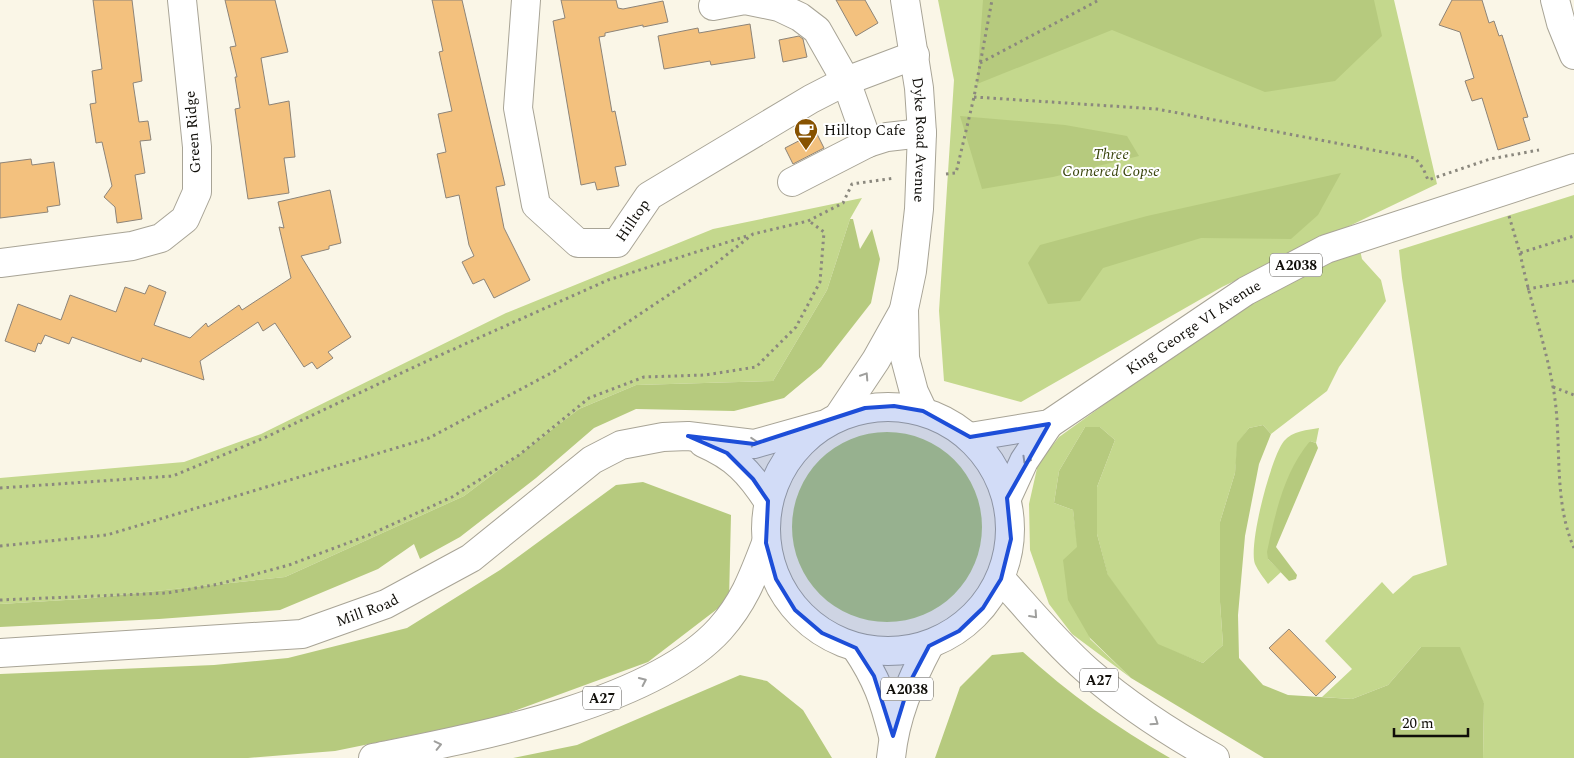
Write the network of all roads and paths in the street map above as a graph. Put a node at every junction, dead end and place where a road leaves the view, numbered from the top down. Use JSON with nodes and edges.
{"nodes":[{"id":1,"x":182,"y":0,"type":"edge"},
{"id":2,"x":526,"y":0,"type":"edge"},
{"id":3,"x":745,"y":0,"type":"edge"},
{"id":4,"x":905,"y":0,"type":"edge"},
{"id":5,"x":992,"y":0,"type":"edge"},
{"id":6,"x":1099,"y":0,"type":"edge"},
{"id":7,"x":1555,"y":0,"type":"edge"},
{"id":8,"x":714,"y":6,"type":"dead end"},
{"id":9,"x":915,"y":55,"type":"junction"},
{"id":10,"x":1574,"y":55,"type":"edge"},
{"id":11,"x":980,"y":63,"type":"junction"},
{"id":12,"x":846,"y":81,"type":"junction"},
{"id":13,"x":974,"y":97,"type":"junction"},
{"id":14,"x":922,"y":133,"type":"junction"},
{"id":15,"x":868,"y":142,"type":"junction"},
{"id":16,"x":1546,"y":149,"type":"dead end"},
{"id":17,"x":1490,"y":159,"type":"junction"},
{"id":18,"x":1574,"y":168,"type":"edge"},
{"id":19,"x":920,"y":174,"type":"junction"},
{"id":20,"x":792,"y":182,"type":"dead end"},
{"id":21,"x":1502,"y":191,"type":"junction"},
{"id":22,"x":808,"y":221,"type":"junction"},
{"id":23,"x":753,"y":234,"type":"junction"},
{"id":24,"x":1574,"y":236,"type":"edge"},
{"id":25,"x":1520,"y":254,"type":"junction"},
{"id":26,"x":0,"y":263,"type":"edge"},
{"id":27,"x":1574,"y":281,"type":"edge"},
{"id":28,"x":1527,"y":289,"type":"junction"},
{"id":29,"x":904,"y":309,"type":"junction"},
{"id":30,"x":1553,"y":387,"type":"junction"},
{"id":31,"x":1574,"y":395,"type":"edge"},
{"id":32,"x":923,"y":411,"type":"junction"},
{"id":33,"x":830,"y":421,"type":"junction"},
{"id":34,"x":1048,"y":424,"type":"junction"},
{"id":35,"x":688,"y":436,"type":"junction"},
{"id":36,"x":970,"y":437,"type":"junction"},
{"id":37,"x":0,"y":488,"type":"edge"},
{"id":38,"x":1007,"y":498,"type":"junction"},
{"id":39,"x":768,"y":502,"type":"junction"},
{"id":40,"x":766,"y":543,"type":"junction"},
{"id":41,"x":0,"y":546,"type":"edge"},
{"id":42,"x":1574,"y":548,"type":"edge"},
{"id":43,"x":1001,"y":579,"type":"junction"},
{"id":44,"x":0,"y":600,"type":"edge"},
{"id":45,"x":928,"y":646,"type":"junction"},
{"id":46,"x":856,"y":648,"type":"junction"},
{"id":47,"x":0,"y":653,"type":"edge"},
{"id":48,"x":892,"y":747,"type":"edge"},
{"id":49,"x":373,"y":758,"type":"edge"},
{"id":50,"x":1215,"y":758,"type":"edge"}],
"edges":[{"from":1,"to":26,"type":"main road","name":"Green Ridge"},
{"from":2,"to":12,"type":"main road","name":"Hilltop"},
{"from":3,"to":8,"type":"main road"},
{"from":3,"to":12,"type":"main road"},
{"from":4,"to":9,"type":"main road","name":"Dyke Road Avenue"},
{"from":5,"to":11,"type":"path"},
{"from":6,"to":11,"type":"path"},
{"from":7,"to":10,"type":"main road"},
{"from":9,"to":12,"type":"main road","name":"Hilltop"},
{"from":9,"to":14,"type":"main road","name":"Dyke Road Avenue"},
{"from":11,"to":13,"type":"path"},
{"from":12,"to":15,"type":"main road"},
{"from":13,"to":17,"type":"path"},
{"from":13,"to":19,"type":"path"},
{"from":14,"to":15,"type":"main road"},
{"from":14,"to":19,"type":"main road","name":"Dyke Road Avenue"},
{"from":15,"to":20,"type":"main road"},
{"from":16,"to":17,"type":"path"},
{"from":17,"to":21,"type":"path"},
{"from":18,"to":21,"type":"main road","name":"King George VI Avenue","number":"A2038"},
{"from":19,"to":22,"type":"path"},
{"from":19,"to":29,"type":"main road","name":"Dyke Road Avenue"},
{"from":21,"to":25,"type":"path"},
{"from":21,"to":34,"type":"main road","name":"King George VI Avenue","number":"A2038"},
{"from":22,"to":23,"type":"path"},
{"from":22,"to":44,"type":"path"},
{"from":23,"to":37,"type":"path"},
{"from":23,"to":41,"type":"path"},
{"from":24,"to":25,"type":"path"},
{"from":25,"to":28,"type":"path"},
{"from":27,"to":28,"type":"path"},
{"from":28,"to":30,"type":"path"},
{"from":29,"to":32,"type":"main road","name":"Dyke Road Avenue"},
{"from":33,"to":29,"type":"main road","name":"Dyke Road Avenue","one_way":true},
{"from":30,"to":31,"type":"path"},
{"from":30,"to":42,"type":"path"},
{"from":32,"to":33,"type":"main road","name":"Mill Road"},
{"from":32,"to":36,"type":"main road","name":"Mill Road"},
{"from":35,"to":33,"type":"main road","name":"Mill Road","one_way":true},
{"from":33,"to":39,"type":"main road"},
{"from":34,"to":36,"type":"main road","name":"King George VI Avenue","number":"A2038"},
{"from":34,"to":38,"type":"main road","name":"King George VI Avenue","number":"A2038","one_way":true},
{"from":35,"to":39,"type":"main road","name":"Mill Road"},
{"from":35,"to":47,"type":"main road","name":"Mill Road"},
{"from":36,"to":38,"type":"main road","name":"Mill Road"},
{"from":38,"to":43,"type":"main road"},
{"from":39,"to":40,"type":"main road"},
{"from":40,"to":46,"type":"main road"},
{"from":49,"to":40,"type":"main road","number":"A27","one_way":true},
{"from":43,"to":45,"type":"main road"},
{"from":43,"to":50,"type":"main road","number":"A27","one_way":true},
{"from":45,"to":46,"type":"main road"},
{"from":45,"to":48,"type":"main road","number":"A2038"},
{"from":46,"to":48,"type":"main road","number":"A2038"}]}
